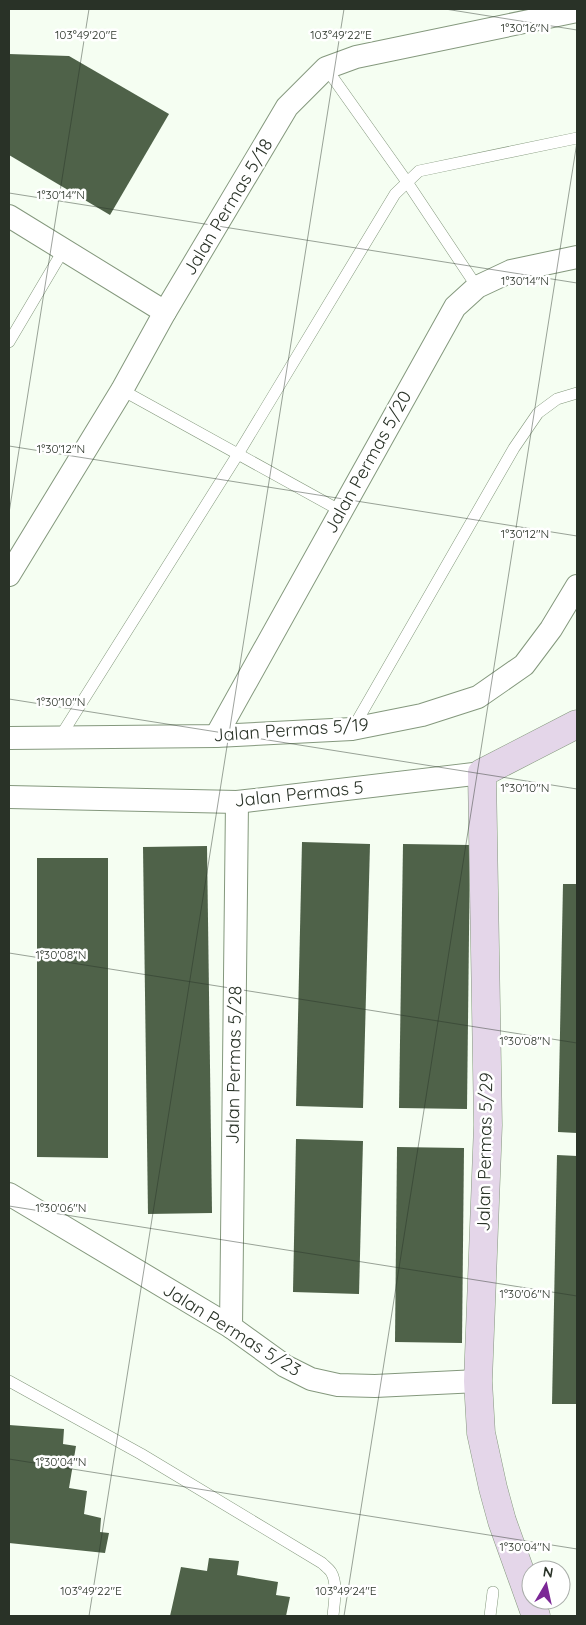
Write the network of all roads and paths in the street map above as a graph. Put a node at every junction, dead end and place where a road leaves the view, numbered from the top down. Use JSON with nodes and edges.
{"nodes":[{"id":1,"x":577,"y":12,"type":"edge"},
{"id":2,"x":326,"y":68,"type":"junction"},
{"id":3,"x":577,"y":138,"type":"edge"},
{"id":4,"x":406,"y":182,"type":"junction"},
{"id":5,"x":9,"y":216,"type":"edge"},
{"id":6,"x":64,"y":249,"type":"junction"},
{"id":7,"x":577,"y":257,"type":"edge"},
{"id":8,"x":477,"y":286,"type":"junction"},
{"id":9,"x":165,"y":312,"type":"junction"},
{"id":10,"x":9,"y":342,"type":"edge"},
{"id":11,"x":122,"y":390,"type":"junction"},
{"id":12,"x":577,"y":393,"type":"edge"},
{"id":13,"x":238,"y":454,"type":"junction"},
{"id":14,"x":341,"y":511,"type":"junction"},
{"id":15,"x":9,"y":575,"type":"edge"},
{"id":16,"x":577,"y":586,"type":"edge"},
{"id":17,"x":577,"y":724,"type":"edge"},
{"id":18,"x":352,"y":729,"type":"junction"},
{"id":19,"x":216,"y":736,"type":"junction"},
{"id":20,"x":60,"y":737,"type":"junction"},
{"id":21,"x":9,"y":738,"type":"edge"},
{"id":22,"x":482,"y":773,"type":"junction"},
{"id":23,"x":9,"y":798,"type":"edge"},
{"id":24,"x":237,"y":802,"type":"junction"},
{"id":25,"x":9,"y":1194,"type":"edge"},
{"id":26,"x":231,"y":1327,"type":"junction"},
{"id":27,"x":9,"y":1381,"type":"edge"},
{"id":28,"x":478,"y":1381,"type":"junction"},
{"id":29,"x":493,"y":1592,"type":"dead end"},
{"id":30,"x":333,"y":1616,"type":"edge"},
{"id":31,"x":490,"y":1616,"type":"edge"},
{"id":32,"x":536,"y":1616,"type":"edge"}],
"edges":[{"from":1,"to":2,"type":"street","name":"Jalan Permas 5/18"},
{"from":2,"to":4,"type":"lane"},
{"from":2,"to":9,"type":"street","name":"Jalan Permas 5/18"},
{"from":3,"to":4,"type":"lane"},
{"from":4,"to":8,"type":"lane"},
{"from":4,"to":13,"type":"lane"},
{"from":5,"to":6,"type":"street"},
{"from":6,"to":9,"type":"street"},
{"from":6,"to":10,"type":"lane"},
{"from":7,"to":8,"type":"street","name":"Jalan Permas 5/20"},
{"from":8,"to":14,"type":"street","name":"Jalan Permas 5/20"},
{"from":9,"to":11,"type":"street","name":"Jalan Permas 5/18"},
{"from":11,"to":13,"type":"lane"},
{"from":11,"to":15,"type":"street","name":"Jalan Permas 5/18"},
{"from":12,"to":18,"type":"lane"},
{"from":13,"to":14,"type":"lane"},
{"from":13,"to":20,"type":"lane"},
{"from":14,"to":19,"type":"street","name":"Jalan Permas 5/20"},
{"from":16,"to":18,"type":"street","name":"Jalan Permas 5/19"},
{"from":17,"to":22,"type":"street","name":"Jalan Permas 5"},
{"from":18,"to":19,"type":"street","name":"Jalan Permas 5/19"},
{"from":19,"to":20,"type":"street","name":"Jalan Permas 5/19"},
{"from":20,"to":21,"type":"street","name":"Jalan Permas 5/19"},
{"from":22,"to":24,"type":"street","name":"Jalan Permas 5"},
{"from":22,"to":28,"type":"street","name":"Jalan Permas 5/29"},
{"from":23,"to":24,"type":"street","name":"Jalan Permas 5"},
{"from":24,"to":26,"type":"street","name":"Jalan Permas 5/28"},
{"from":25,"to":26,"type":"street","name":"Jalan Permas 5/23"},
{"from":26,"to":28,"type":"street","name":"Jalan Permas 5/23"},
{"from":27,"to":30,"type":"lane"},
{"from":28,"to":32,"type":"street","name":"Jalan Permas 5/29"},
{"from":29,"to":31,"type":"lane"}]}
